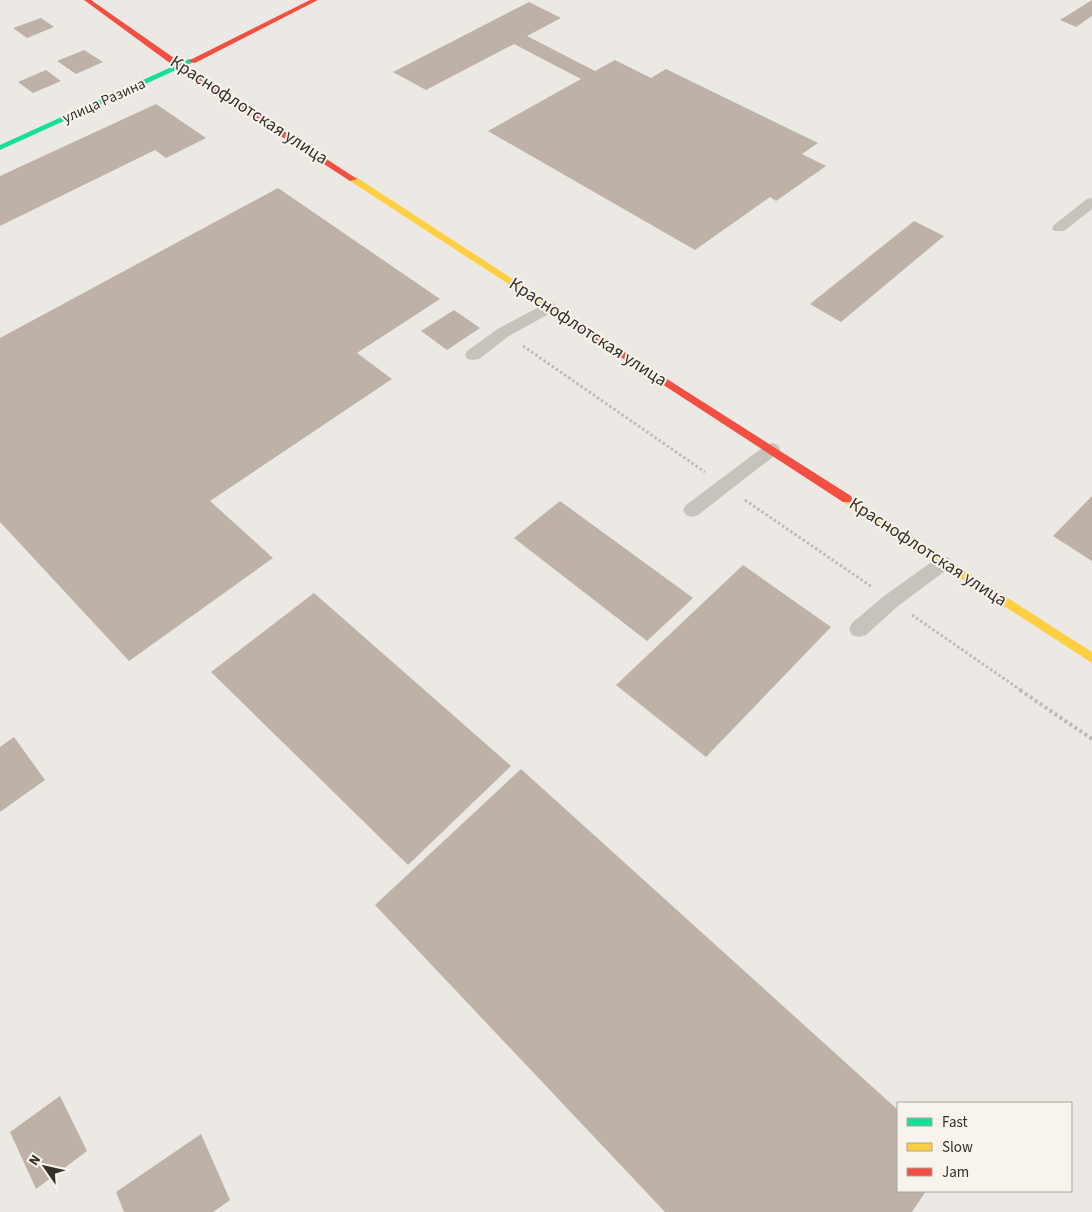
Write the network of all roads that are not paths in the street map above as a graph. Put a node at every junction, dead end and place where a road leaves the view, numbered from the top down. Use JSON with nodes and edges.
{"nodes":[{"id":1,"x":87,"y":0,"type":"edge"},
{"id":2,"x":315,"y":0,"type":"edge"},
{"id":3,"x":299,"y":3,"type":"edge"},
{"id":4,"x":181,"y":66,"type":"junction"},
{"id":5,"x":0,"y":148,"type":"edge"},
{"id":6,"x":1092,"y":202,"type":"edge"},
{"id":7,"x":1059,"y":228,"type":"dead end"},
{"id":8,"x":549,"y":307,"type":"junction"},
{"id":9,"x":473,"y":355,"type":"dead end"},
{"id":10,"x":772,"y":449,"type":"junction"},
{"id":11,"x":692,"y":510,"type":"dead end"},
{"id":12,"x":943,"y":563,"type":"junction"},
{"id":13,"x":859,"y":629,"type":"dead end"},
{"id":14,"x":1092,"y":658,"type":"edge"}],
"edges":[{"from":1,"to":4,"type":"street","name":"Краснофлотская улица"},
{"from":2,"to":3,"type":"street","name":"улица Разина"},
{"from":3,"to":4,"type":"street","name":"улица Разина"},
{"from":4,"to":5,"type":"street","name":"улица Разина"},
{"from":4,"to":8,"type":"street","name":"Краснофлотская улица"},
{"from":6,"to":7,"type":"lane"},
{"from":8,"to":9,"type":"lane"},
{"from":8,"to":10,"type":"street","name":"Краснофлотская улица"},
{"from":10,"to":11,"type":"lane"},
{"from":10,"to":12,"type":"street","name":"Краснофлотская улица"},
{"from":12,"to":13,"type":"lane"},
{"from":12,"to":14,"type":"street","name":"Краснофлотская улица"}]}
